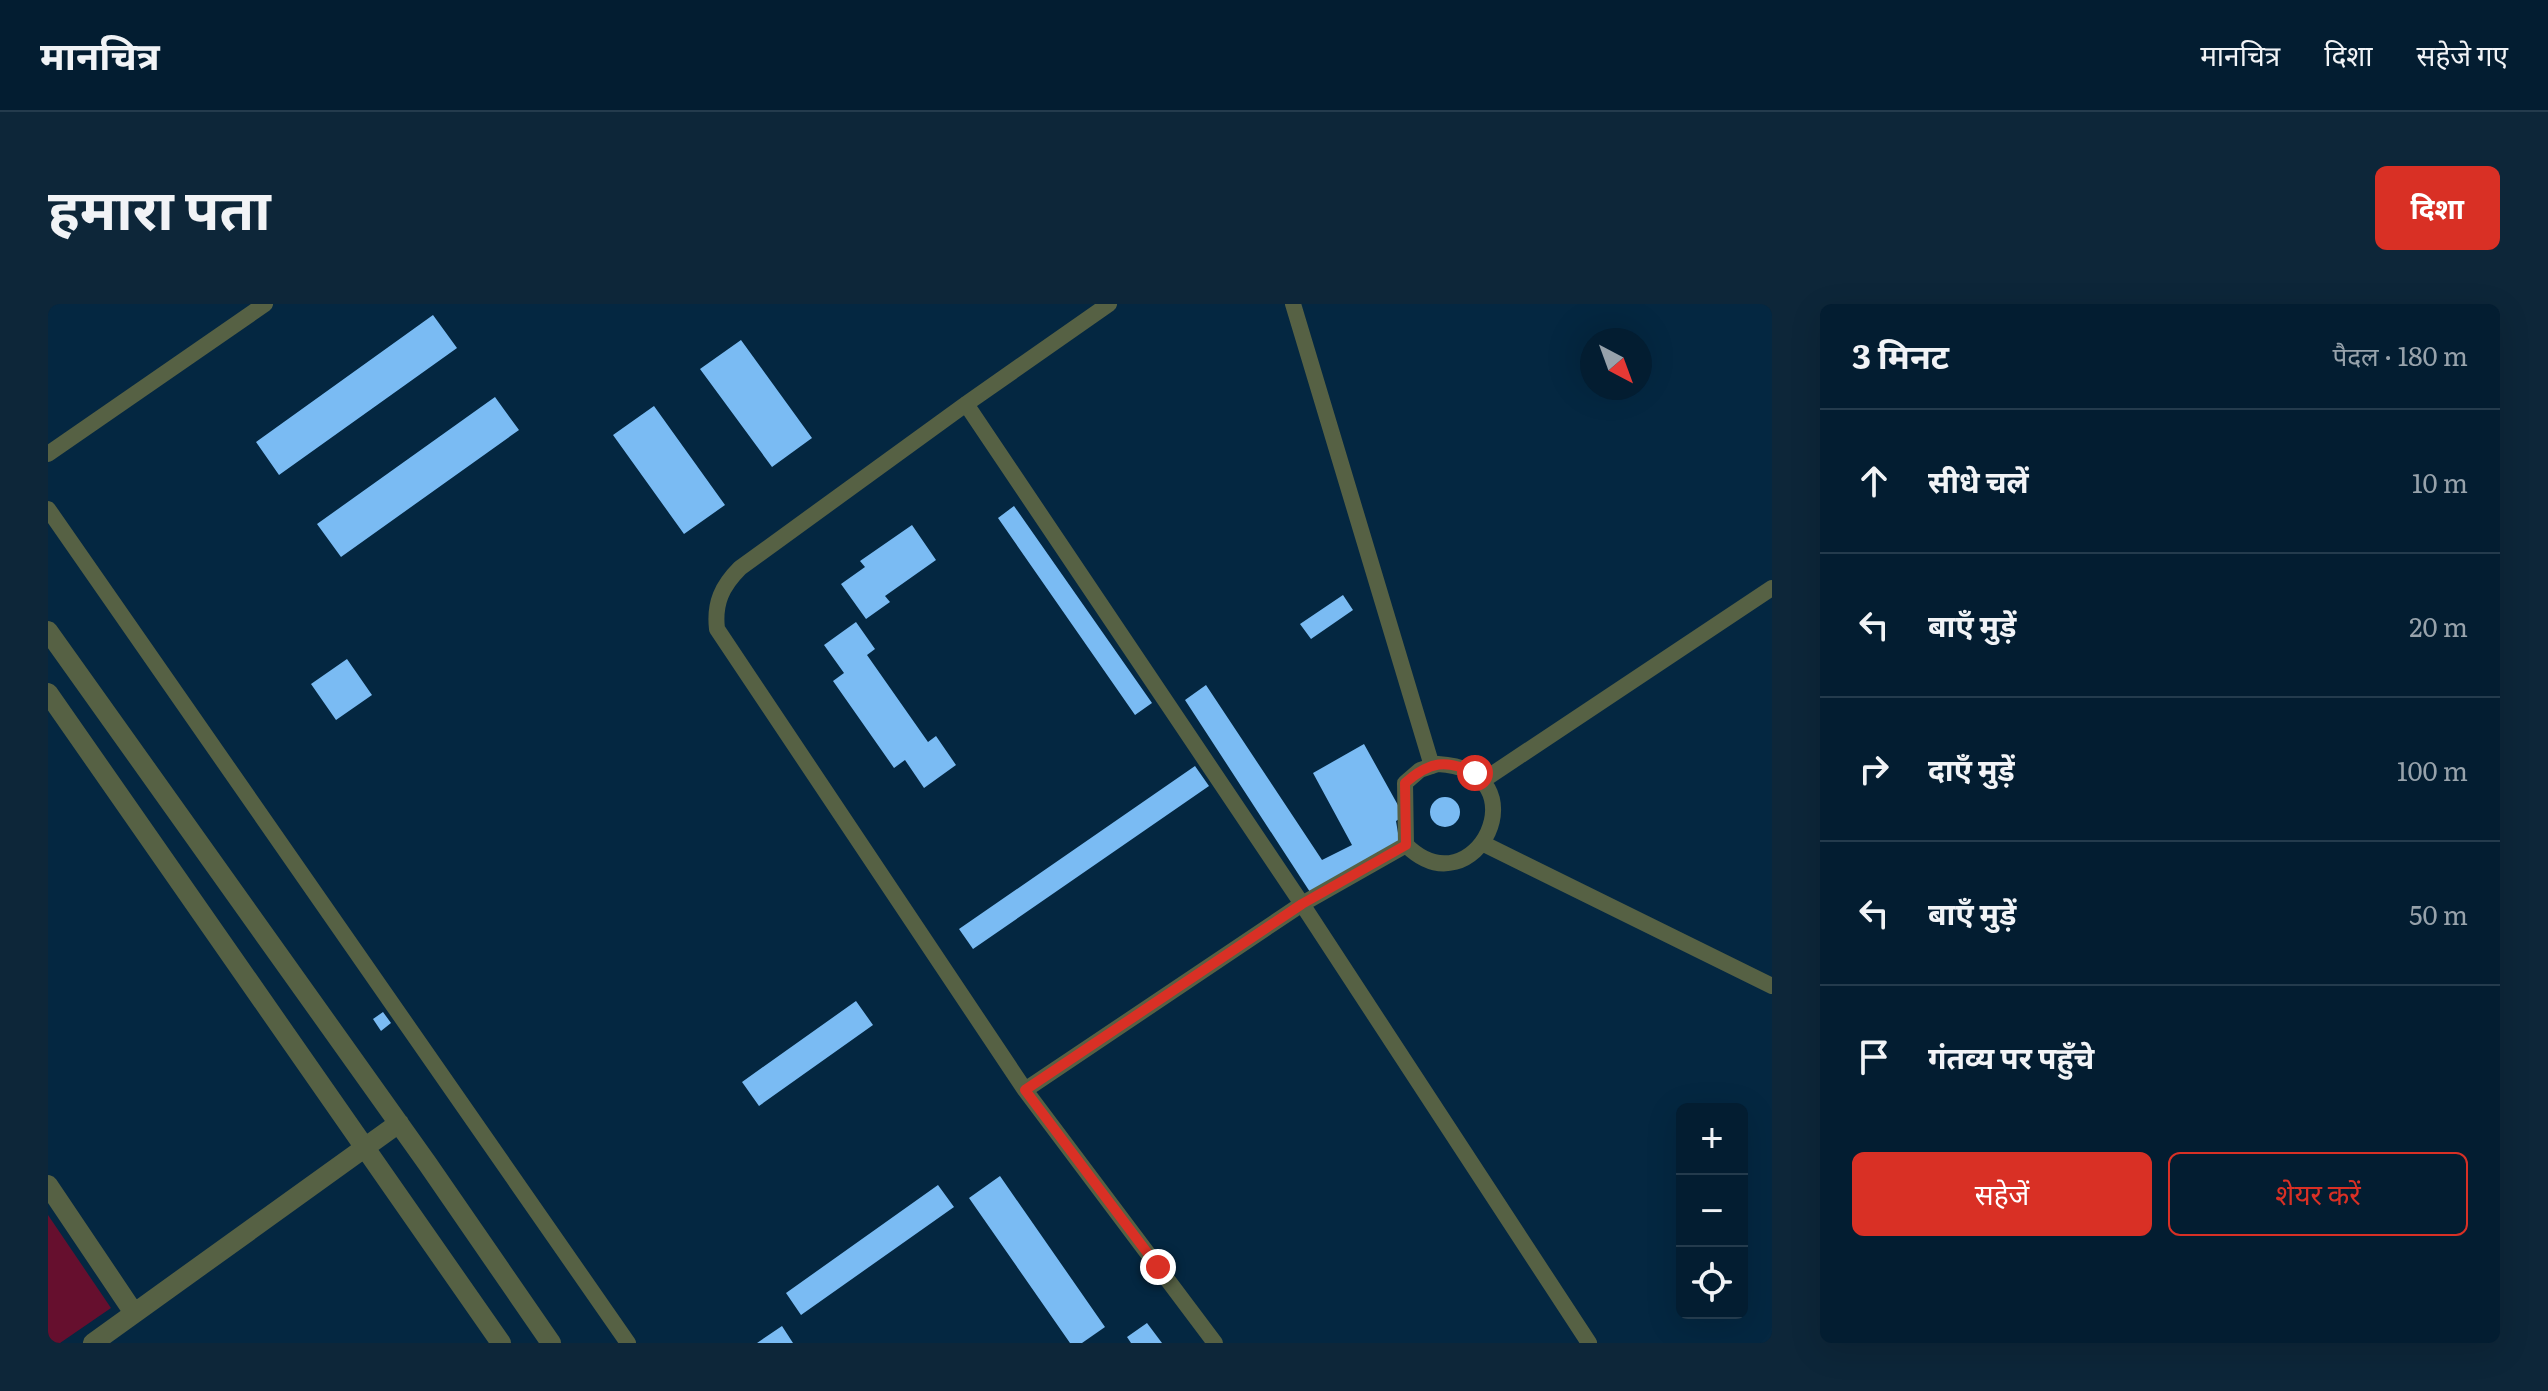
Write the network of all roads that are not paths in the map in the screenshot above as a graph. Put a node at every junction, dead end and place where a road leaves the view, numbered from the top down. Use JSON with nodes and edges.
{"nodes":[{"id":1,"x":265,"y":304,"type":"edge"},
{"id":2,"x":1109,"y":304,"type":"edge"},
{"id":3,"x":1293,"y":304,"type":"edge"},
{"id":4,"x":966,"y":404,"type":"junction"},
{"id":5,"x":48,"y":454,"type":"edge"},
{"id":6,"x":48,"y":509,"type":"edge"},
{"id":7,"x":1772,"y":588,"type":"edge"},
{"id":8,"x":48,"y":631,"type":"edge"},
{"id":9,"x":48,"y":693,"type":"edge"},
{"id":10,"x":1432,"y":766,"type":"junction"},
{"id":11,"x":1482,"y":781,"type":"junction"},
{"id":12,"x":1484,"y":844,"type":"junction"},
{"id":13,"x":1406,"y":845,"type":"junction"},
{"id":14,"x":1302,"y":904,"type":"junction"},
{"id":15,"x":1772,"y":986,"type":"edge"},
{"id":16,"x":1025,"y":1090,"type":"junction"},
{"id":17,"x":399,"y":1123,"type":"junction"},
{"id":18,"x":365,"y":1148,"type":"junction"},
{"id":19,"x":48,"y":1185,"type":"edge"},
{"id":20,"x":134,"y":1313,"type":"junction"},
{"id":21,"x":93,"y":1343,"type":"edge"},
{"id":22,"x":501,"y":1343,"type":"edge"},
{"id":23,"x":551,"y":1343,"type":"edge"},
{"id":24,"x":628,"y":1343,"type":"edge"},
{"id":25,"x":1215,"y":1343,"type":"edge"},
{"id":26,"x":1589,"y":1343,"type":"edge"}],
"edges":[{"from":1,"to":5,"type":"lane"},
{"from":2,"to":4,"type":"lane"},
{"from":3,"to":10,"type":"lane"},
{"from":4,"to":14,"type":"lane"},
{"from":4,"to":16,"type":"lane"},
{"from":6,"to":24,"type":"lane"},
{"from":7,"to":11,"type":"lane"},
{"from":8,"to":17,"type":"street"},
{"from":9,"to":18,"type":"street"},
{"from":10,"to":11,"type":"lane"},
{"from":10,"to":13,"type":"lane"},
{"from":11,"to":12,"type":"lane"},
{"from":12,"to":13,"type":"lane"},
{"from":12,"to":15,"type":"lane"},
{"from":13,"to":14,"type":"lane"},
{"from":14,"to":16,"type":"lane"},
{"from":14,"to":26,"type":"lane"},
{"from":16,"to":25,"type":"lane"},
{"from":17,"to":18,"type":"street"},
{"from":17,"to":23,"type":"street"},
{"from":18,"to":20,"type":"street"},
{"from":18,"to":22,"type":"street"},
{"from":19,"to":20,"type":"street"},
{"from":20,"to":21,"type":"street"}]}
